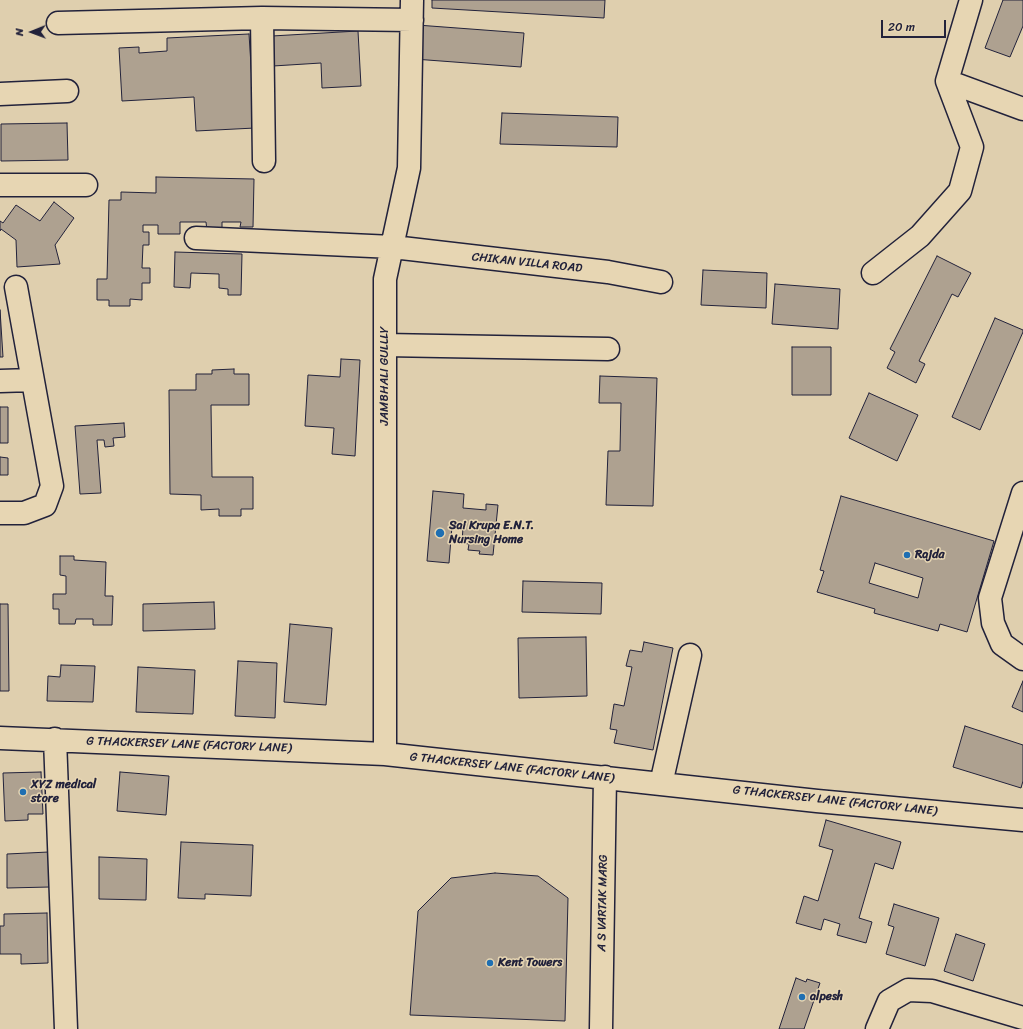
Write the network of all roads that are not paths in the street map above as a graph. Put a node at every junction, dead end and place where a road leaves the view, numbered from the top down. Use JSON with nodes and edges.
{"nodes":[{"id":1,"x":971,"y":0,"type":"edge"},
{"id":2,"x":412,"y":10,"type":"edge"},
{"id":3,"x":262,"y":18,"type":"junction"},
{"id":4,"x":58,"y":23,"type":"dead end"},
{"id":5,"x":947,"y":81,"type":"junction"},
{"id":6,"x":67,"y":91,"type":"dead end"},
{"id":7,"x":0,"y":94,"type":"edge"},
{"id":8,"x":1023,"y":109,"type":"edge"},
{"id":9,"x":264,"y":161,"type":"dead end"},
{"id":10,"x":0,"y":185,"type":"edge"},
{"id":11,"x":86,"y":185,"type":"dead end"},
{"id":12,"x":196,"y":238,"type":"dead end"},
{"id":13,"x":393,"y":247,"type":"junction"},
{"id":14,"x":873,"y":273,"type":"dead end"},
{"id":15,"x":661,"y":282,"type":"dead end"},
{"id":16,"x":16,"y":287,"type":"dead end"},
{"id":17,"x":385,"y":345,"type":"junction"},
{"id":18,"x":608,"y":349,"type":"dead end"},
{"id":19,"x":32,"y":380,"type":"junction"},
{"id":20,"x":0,"y":381,"type":"edge"},
{"id":21,"x":1023,"y":493,"type":"edge"},
{"id":22,"x":0,"y":514,"type":"edge"},
{"id":23,"x":690,"y":655,"type":"dead end"},
{"id":24,"x":1023,"y":659,"type":"edge"},
{"id":25,"x":0,"y":738,"type":"edge"},
{"id":26,"x":55,"y":739,"type":"junction"},
{"id":27,"x":385,"y":754,"type":"junction"},
{"id":28,"x":605,"y":777,"type":"junction"},
{"id":29,"x":661,"y":784,"type":"junction"},
{"id":30,"x":1023,"y":820,"type":"edge"},
{"id":31,"x":1023,"y":1018,"type":"edge"},
{"id":32,"x":66,"y":1029,"type":"edge"},
{"id":33,"x":600,"y":1029,"type":"edge"},
{"id":34,"x":877,"y":1029,"type":"edge"}],
"edges":[{"from":1,"to":5,"type":"street"},
{"from":2,"to":3,"type":"street"},
{"from":2,"to":13,"type":"street","name":"JAMBHALI GULLLY"},
{"from":3,"to":4,"type":"street"},
{"from":3,"to":9,"type":"street"},
{"from":5,"to":8,"type":"street"},
{"from":5,"to":14,"type":"street"},
{"from":6,"to":7,"type":"street"},
{"from":10,"to":11,"type":"street"},
{"from":12,"to":13,"type":"street","name":"CHIKAN VILLA ROAD"},
{"from":13,"to":15,"type":"street","name":"CHIKAN VILLA ROAD"},
{"from":13,"to":17,"type":"street","name":"JAMBHALI GULLLY"},
{"from":16,"to":19,"type":"street"},
{"from":17,"to":18,"type":"street"},
{"from":17,"to":27,"type":"street","name":"JAMBHALI GULLLY"},
{"from":19,"to":20,"type":"street"},
{"from":19,"to":22,"type":"street"},
{"from":21,"to":24,"type":"street"},
{"from":23,"to":29,"type":"street"},
{"from":25,"to":26,"type":"street","name":"G THACKERSEY LANE (FACTORY LANE)"},
{"from":26,"to":27,"type":"street","name":"G THACKERSEY LANE (FACTORY LANE)"},
{"from":26,"to":32,"type":"street"},
{"from":27,"to":28,"type":"street","name":"G THACKERSEY LANE (FACTORY LANE)"},
{"from":28,"to":29,"type":"street","name":"G THACKERSEY LANE (FACTORY LANE)"},
{"from":28,"to":33,"type":"street","name":"A S VARTAK MARG"},
{"from":29,"to":30,"type":"street","name":"G THACKERSEY LANE (FACTORY LANE)"},
{"from":31,"to":34,"type":"street"}]}
